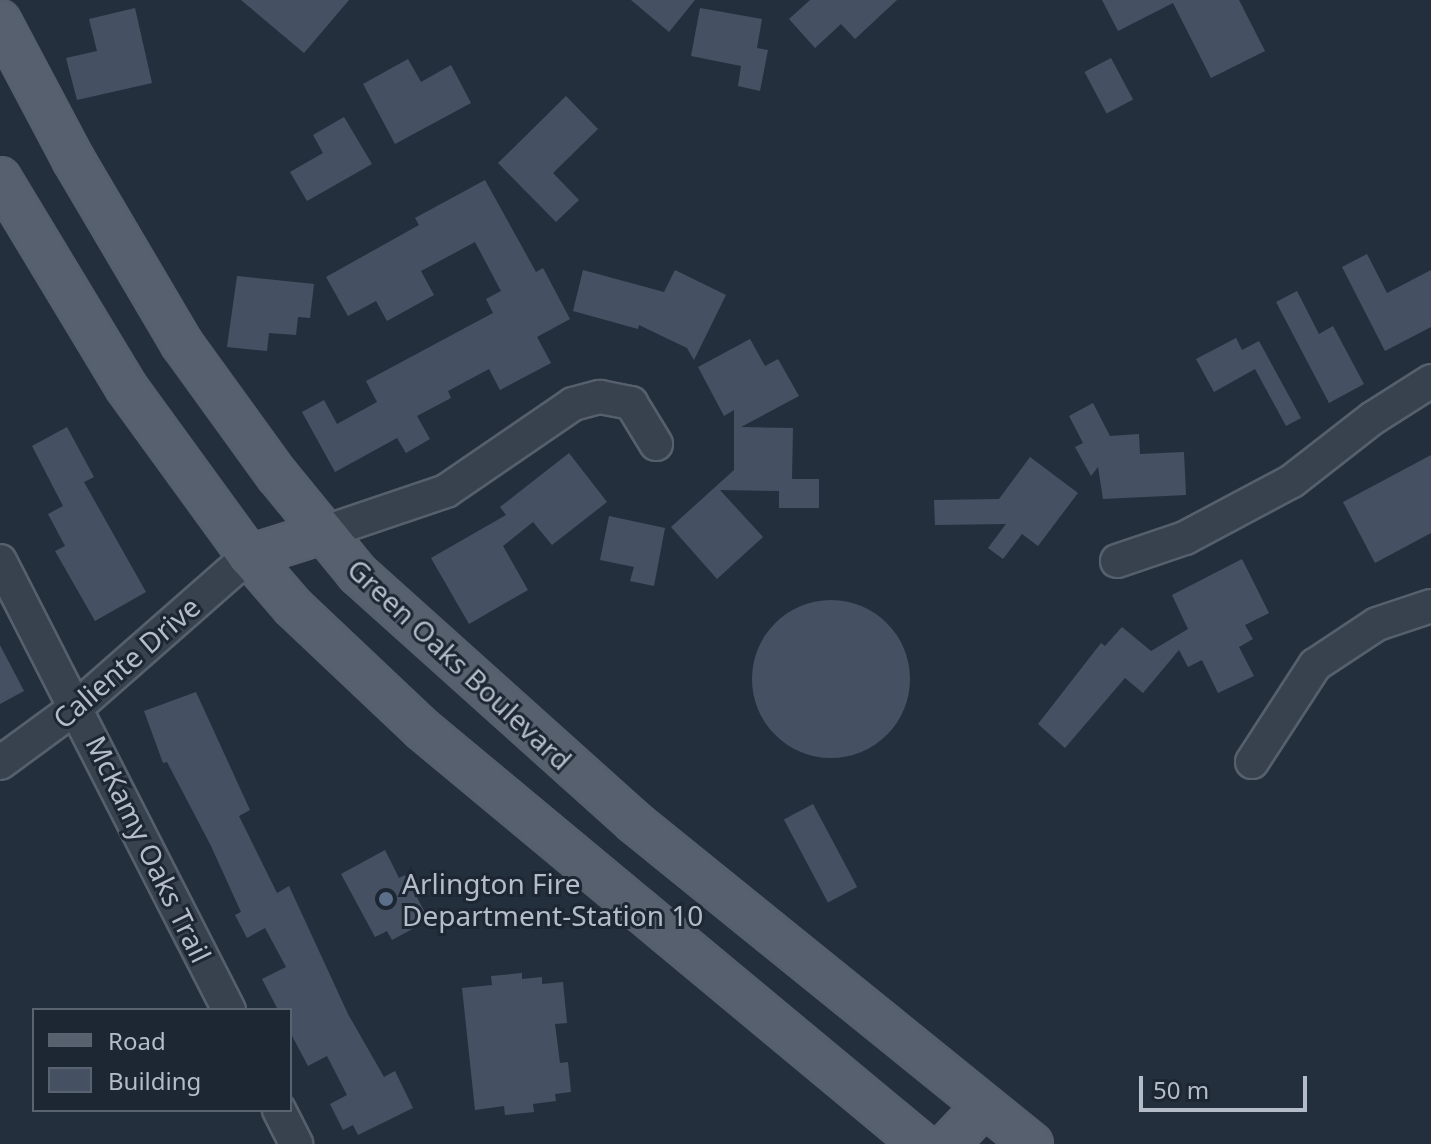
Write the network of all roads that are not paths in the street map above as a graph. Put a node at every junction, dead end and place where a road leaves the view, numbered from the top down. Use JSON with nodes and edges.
{"nodes":[{"id":1,"x":0,"y":21,"type":"edge"},
{"id":2,"x":0,"y":178,"type":"edge"},
{"id":3,"x":1431,"y":381,"type":"edge"},
{"id":4,"x":656,"y":444,"type":"dead end"},
{"id":5,"x":322,"y":533,"type":"junction"},
{"id":6,"x":249,"y":556,"type":"junction"},
{"id":7,"x":0,"y":561,"type":"edge"},
{"id":8,"x":1117,"y":561,"type":"dead end"},
{"id":9,"x":1431,"y":606,"type":"edge"},
{"id":10,"x":78,"y":706,"type":"junction"},
{"id":11,"x":537,"y":737,"type":"junction"},
{"id":12,"x":1252,"y":762,"type":"dead end"},
{"id":13,"x":0,"y":763,"type":"edge"},
{"id":14,"x":498,"y":791,"type":"junction"},
{"id":15,"x":228,"y":1008,"type":"edge"},
{"id":16,"x":983,"y":1107,"type":"junction"},
{"id":17,"x":280,"y":1112,"type":"edge"},
{"id":18,"x":296,"y":1144,"type":"edge"},
{"id":19,"x":921,"y":1144,"type":"edge"},
{"id":20,"x":948,"y":1144,"type":"edge"},
{"id":21,"x":1032,"y":1144,"type":"edge"}],
"edges":[{"from":1,"to":5,"type":"main road","name":"Green Oaks Boulevard"},
{"from":2,"to":6,"type":"main road"},
{"from":3,"to":8,"type":"street"},
{"from":4,"to":5,"type":"street"},
{"from":5,"to":6,"type":"main road"},
{"from":5,"to":11,"type":"main road","name":"Green Oaks Boulevard"},
{"from":6,"to":10,"type":"street","name":"Caliente Drive"},
{"from":6,"to":14,"type":"main road"},
{"from":7,"to":10,"type":"street","name":"McKamy Oaks Trail"},
{"from":9,"to":12,"type":"street"},
{"from":10,"to":13,"type":"street","name":"Caliente Drive"},
{"from":10,"to":15,"type":"street","name":"McKamy Oaks Trail"},
{"from":11,"to":14,"type":"main road"},
{"from":11,"to":16,"type":"main road","name":"Green Oaks Boulevard"},
{"from":14,"to":19,"type":"main road"},
{"from":16,"to":20,"type":"main road"},
{"from":16,"to":21,"type":"main road","name":"Green Oaks Boulevard"},
{"from":17,"to":18,"type":"street"}]}
